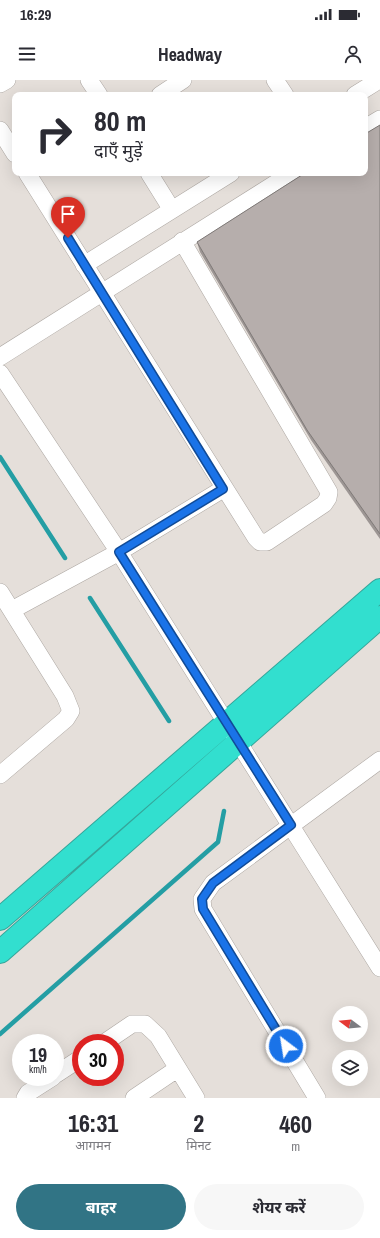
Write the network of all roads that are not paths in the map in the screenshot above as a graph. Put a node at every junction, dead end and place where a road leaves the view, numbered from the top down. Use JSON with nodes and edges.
{"nodes":[{"id":1,"x":6,"y":80,"type":"edge"},
{"id":2,"x":89,"y":80,"type":"edge"},
{"id":3,"x":184,"y":80,"type":"edge"},
{"id":4,"x":275,"y":80,"type":"edge"},
{"id":5,"x":380,"y":80,"type":"edge"},
{"id":6,"x":0,"y":84,"type":"edge"},
{"id":7,"x":97,"y":92,"type":"edge"},
{"id":8,"x":165,"y":92,"type":"edge"},
{"id":9,"x":283,"y":92,"type":"edge"},
{"id":10,"x":360,"y":92,"type":"edge"},
{"id":11,"x":380,"y":118,"type":"edge"},
{"id":12,"x":368,"y":126,"type":"edge"},
{"id":13,"x":0,"y":130,"type":"edge"},
{"id":14,"x":12,"y":149,"type":"edge"},
{"id":15,"x":29,"y":176,"type":"edge"},
{"id":16,"x":151,"y":176,"type":"edge"},
{"id":17,"x":226,"y":176,"type":"edge"},
{"id":18,"x":287,"y":176,"type":"edge"},
{"id":19,"x":172,"y":210,"type":"junction"},
{"id":20,"x":182,"y":241,"type":"junction"},
{"id":21,"x":84,"y":264,"type":"junction"},
{"id":22,"x":102,"y":292,"type":"junction"},
{"id":23,"x":0,"y":357,"type":"edge"},
{"id":24,"x":0,"y":374,"type":"edge"},
{"id":25,"x":223,"y":489,"type":"junction"},
{"id":26,"x":119,"y":552,"type":"junction"},
{"id":27,"x":380,"y":590,"type":"edge"},
{"id":28,"x":0,"y":592,"type":"edge"},
{"id":29,"x":12,"y":610,"type":"junction"},
{"id":30,"x":380,"y":617,"type":"edge"},
{"id":31,"x":226,"y":723,"type":"junction"},
{"id":32,"x":238,"y":742,"type":"junction"},
{"id":33,"x":380,"y":760,"type":"edge"},
{"id":34,"x":0,"y":775,"type":"edge"},
{"id":35,"x":291,"y":825,"type":"junction"},
{"id":36,"x":0,"y":919,"type":"edge"},
{"id":37,"x":0,"y":952,"type":"edge"},
{"id":38,"x":380,"y":968,"type":"edge"},
{"id":39,"x":117,"y":1034,"type":"edge"},
{"id":40,"x":177,"y":1069,"type":"junction"},
{"id":41,"x":39,"y":1086,"type":"edge"},
{"id":42,"x":25,"y":1098,"type":"edge"},
{"id":43,"x":134,"y":1098,"type":"edge"},
{"id":44,"x":196,"y":1098,"type":"edge"},
{"id":45,"x":317,"y":1098,"type":"edge"}],
"edges":[{"from":1,"to":6,"type":"street"},
{"from":2,"to":7,"type":"street"},
{"from":3,"to":8,"type":"street"},
{"from":4,"to":9,"type":"street"},
{"from":5,"to":10,"type":"street"},
{"from":11,"to":12,"type":"street"},
{"from":13,"to":14,"type":"street"},
{"from":15,"to":21,"type":"street"},
{"from":16,"to":19,"type":"street"},
{"from":17,"to":19,"type":"street"},
{"from":18,"to":20,"type":"street"},
{"from":19,"to":21,"type":"street"},
{"from":20,"to":22,"type":"street"},
{"from":20,"to":25,"type":"street"},
{"from":21,"to":22,"type":"street"},
{"from":22,"to":23,"type":"street"},
{"from":22,"to":25,"type":"street"},
{"from":24,"to":26,"type":"street"},
{"from":25,"to":26,"type":"street"},
{"from":26,"to":29,"type":"street"},
{"from":26,"to":31,"type":"street"},
{"from":27,"to":31,"type":"highway"},
{"from":28,"to":29,"type":"street"},
{"from":29,"to":34,"type":"street"},
{"from":30,"to":32,"type":"highway"},
{"from":31,"to":32,"type":"street"},
{"from":31,"to":36,"type":"highway"},
{"from":32,"to":35,"type":"street"},
{"from":32,"to":37,"type":"highway"},
{"from":33,"to":35,"type":"street"},
{"from":35,"to":38,"type":"street"},
{"from":35,"to":45,"type":"street"},
{"from":39,"to":40,"type":"street"},
{"from":40,"to":43,"type":"street"},
{"from":40,"to":44,"type":"street"},
{"from":41,"to":42,"type":"street"}]}
